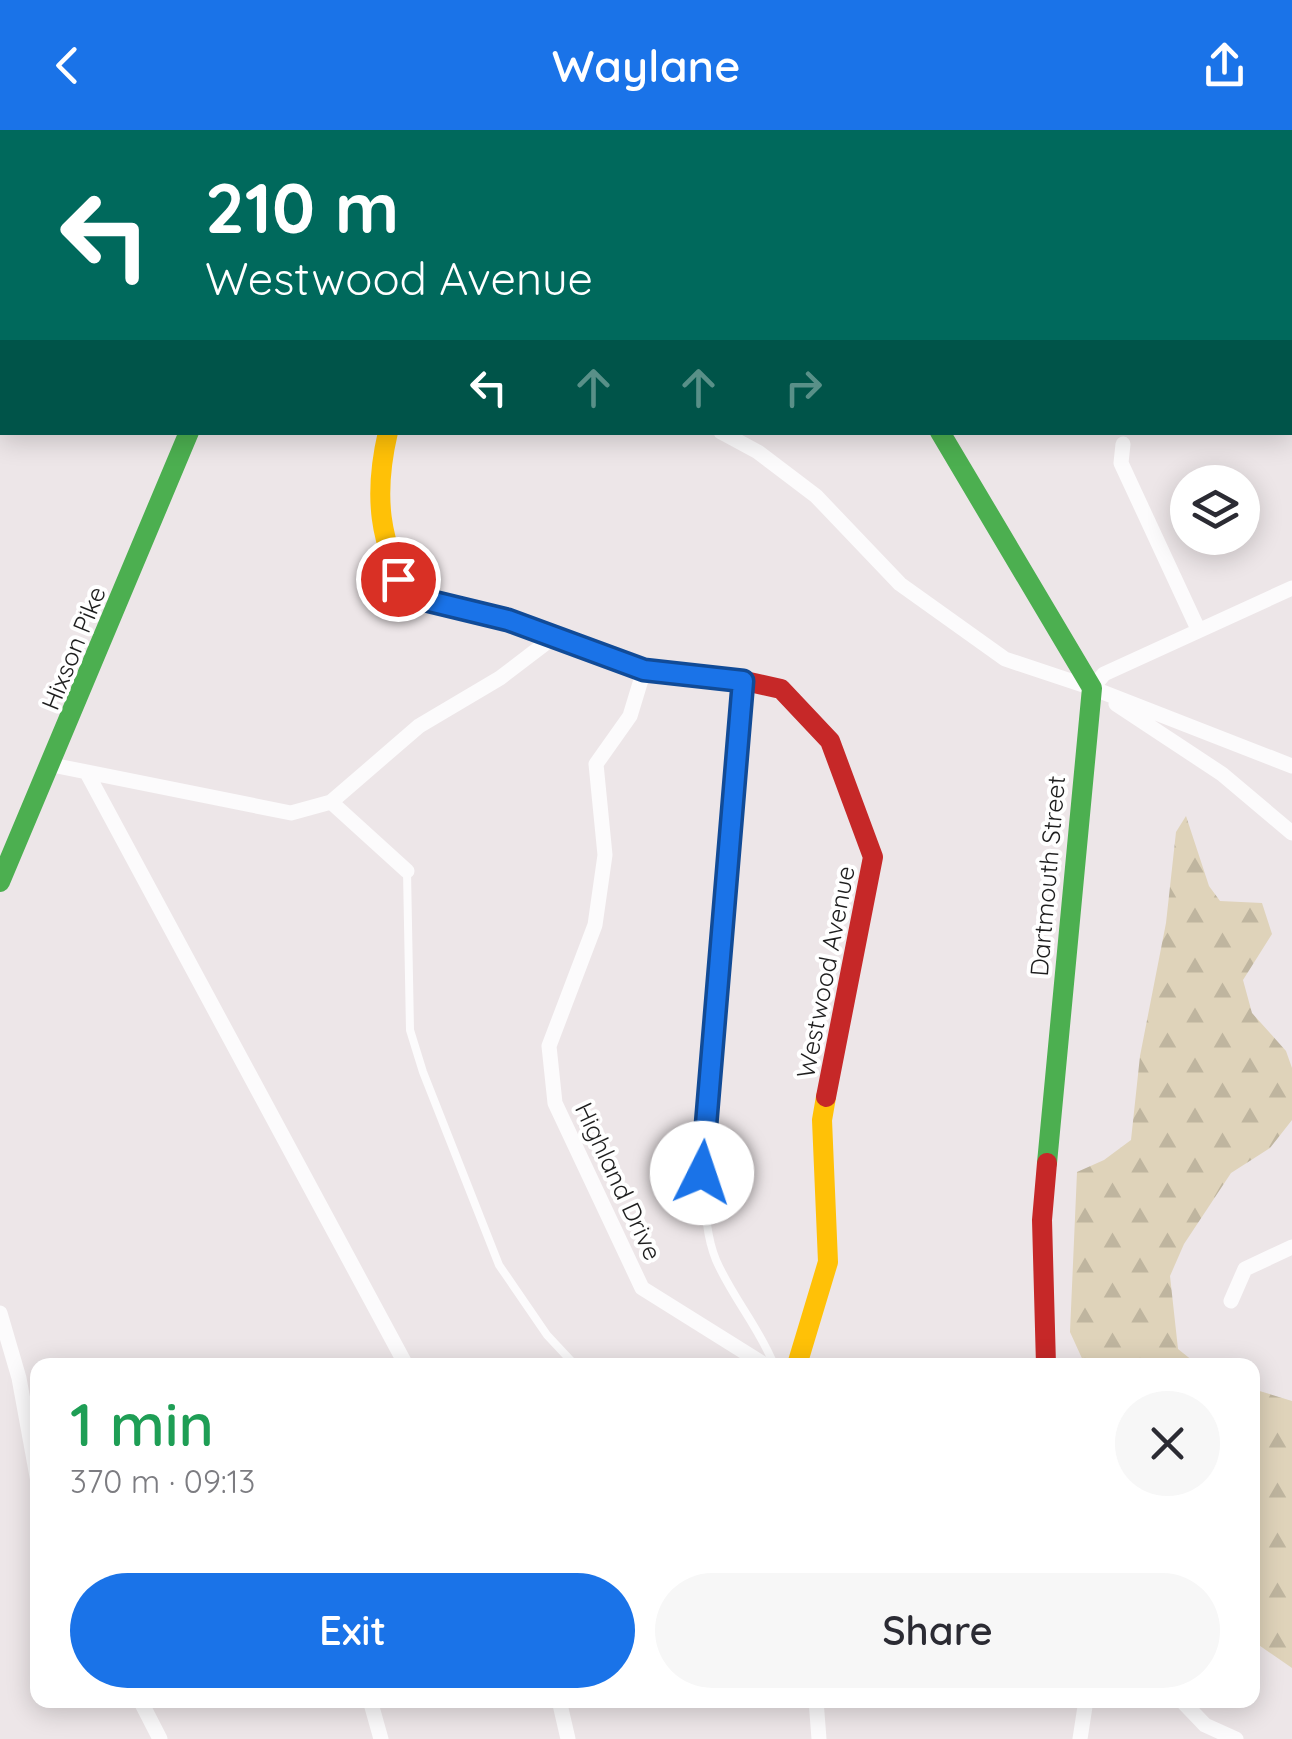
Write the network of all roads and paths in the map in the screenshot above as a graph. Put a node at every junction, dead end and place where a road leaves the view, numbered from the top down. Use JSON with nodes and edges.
{"nodes":[{"id":1,"x":188,"y":435,"type":"edge"},
{"id":2,"x":387,"y":435,"type":"edge"},
{"id":3,"x":726,"y":435,"type":"edge"},
{"id":4,"x":942,"y":435,"type":"edge"},
{"id":5,"x":1122,"y":444,"type":"dead end"},
{"id":6,"x":1292,"y":588,"type":"edge"},
{"id":7,"x":1198,"y":629,"type":"junction"},
{"id":8,"x":555,"y":636,"type":"junction"},
{"id":9,"x":644,"y":670,"type":"junction"},
{"id":10,"x":743,"y":681,"type":"junction"},
{"id":11,"x":1092,"y":688,"type":"junction"},
{"id":12,"x":52,"y":765,"type":"junction"},
{"id":13,"x":1292,"y":766,"type":"edge"},
{"id":14,"x":87,"y":773,"type":"junction"},
{"id":15,"x":331,"y":802,"type":"junction"},
{"id":16,"x":1292,"y":834,"type":"edge"},
{"id":17,"x":408,"y":870,"type":"joint"},
{"id":18,"x":0,"y":882,"type":"edge"},
{"id":19,"x":1292,"y":1246,"type":"edge"},
{"id":20,"x":1231,"y":1302,"type":"dead end"},
{"id":21,"x":0,"y":1314,"type":"edge"},
{"id":22,"x":402,"y":1358,"type":"edge"},
{"id":23,"x":568,"y":1358,"type":"edge"},
{"id":24,"x":753,"y":1358,"type":"edge"},
{"id":25,"x":771,"y":1358,"type":"edge"},
{"id":26,"x":799,"y":1358,"type":"edge"},
{"id":27,"x":1046,"y":1358,"type":"edge"},
{"id":28,"x":30,"y":1436,"type":"edge"},
{"id":29,"x":144,"y":1708,"type":"edge"},
{"id":30,"x":372,"y":1708,"type":"edge"},
{"id":31,"x":561,"y":1708,"type":"edge"},
{"id":32,"x":817,"y":1708,"type":"edge"},
{"id":33,"x":1085,"y":1708,"type":"edge"},
{"id":34,"x":1188,"y":1708,"type":"edge"},
{"id":35,"x":160,"y":1739,"type":"edge"},
{"id":36,"x":381,"y":1739,"type":"edge"},
{"id":37,"x":568,"y":1739,"type":"edge"},
{"id":38,"x":819,"y":1739,"type":"edge"},
{"id":39,"x":1080,"y":1739,"type":"edge"},
{"id":40,"x":1236,"y":1739,"type":"edge"}],
"edges":[{"from":1,"to":12,"type":"street","name":"Hixson Pike"},
{"from":2,"to":8,"type":"street"},
{"from":3,"to":11,"type":"street"},
{"from":4,"to":11,"type":"street"},
{"from":5,"to":7,"type":"street"},
{"from":6,"to":7,"type":"street"},
{"from":7,"to":11,"type":"street"},
{"from":8,"to":9,"type":"street"},
{"from":8,"to":15,"type":"street"},
{"from":9,"to":10,"type":"street","name":"Westwood Avenue"},
{"from":9,"to":24,"type":"street","name":"Highland Drive"},
{"from":10,"to":25,"type":"lane"},
{"from":10,"to":26,"type":"street","name":"Westwood Avenue"},
{"from":11,"to":13,"type":"street"},
{"from":11,"to":16,"type":"street"},
{"from":11,"to":27,"type":"street","name":"Dartmouth Street"},
{"from":12,"to":14,"type":"street"},
{"from":12,"to":18,"type":"street","name":"Hixson Pike"},
{"from":14,"to":15,"type":"street"},
{"from":14,"to":22,"type":"street"},
{"from":15,"to":17,"type":"street"},
{"from":17,"to":23,"type":"lane"},
{"from":19,"to":20,"type":"street"},
{"from":21,"to":28,"type":"street"},
{"from":29,"to":35,"type":"street"},
{"from":30,"to":36,"type":"street"},
{"from":31,"to":37,"type":"street"},
{"from":32,"to":38,"type":"street"},
{"from":33,"to":39,"type":"street"},
{"from":34,"to":40,"type":"street"}]}
